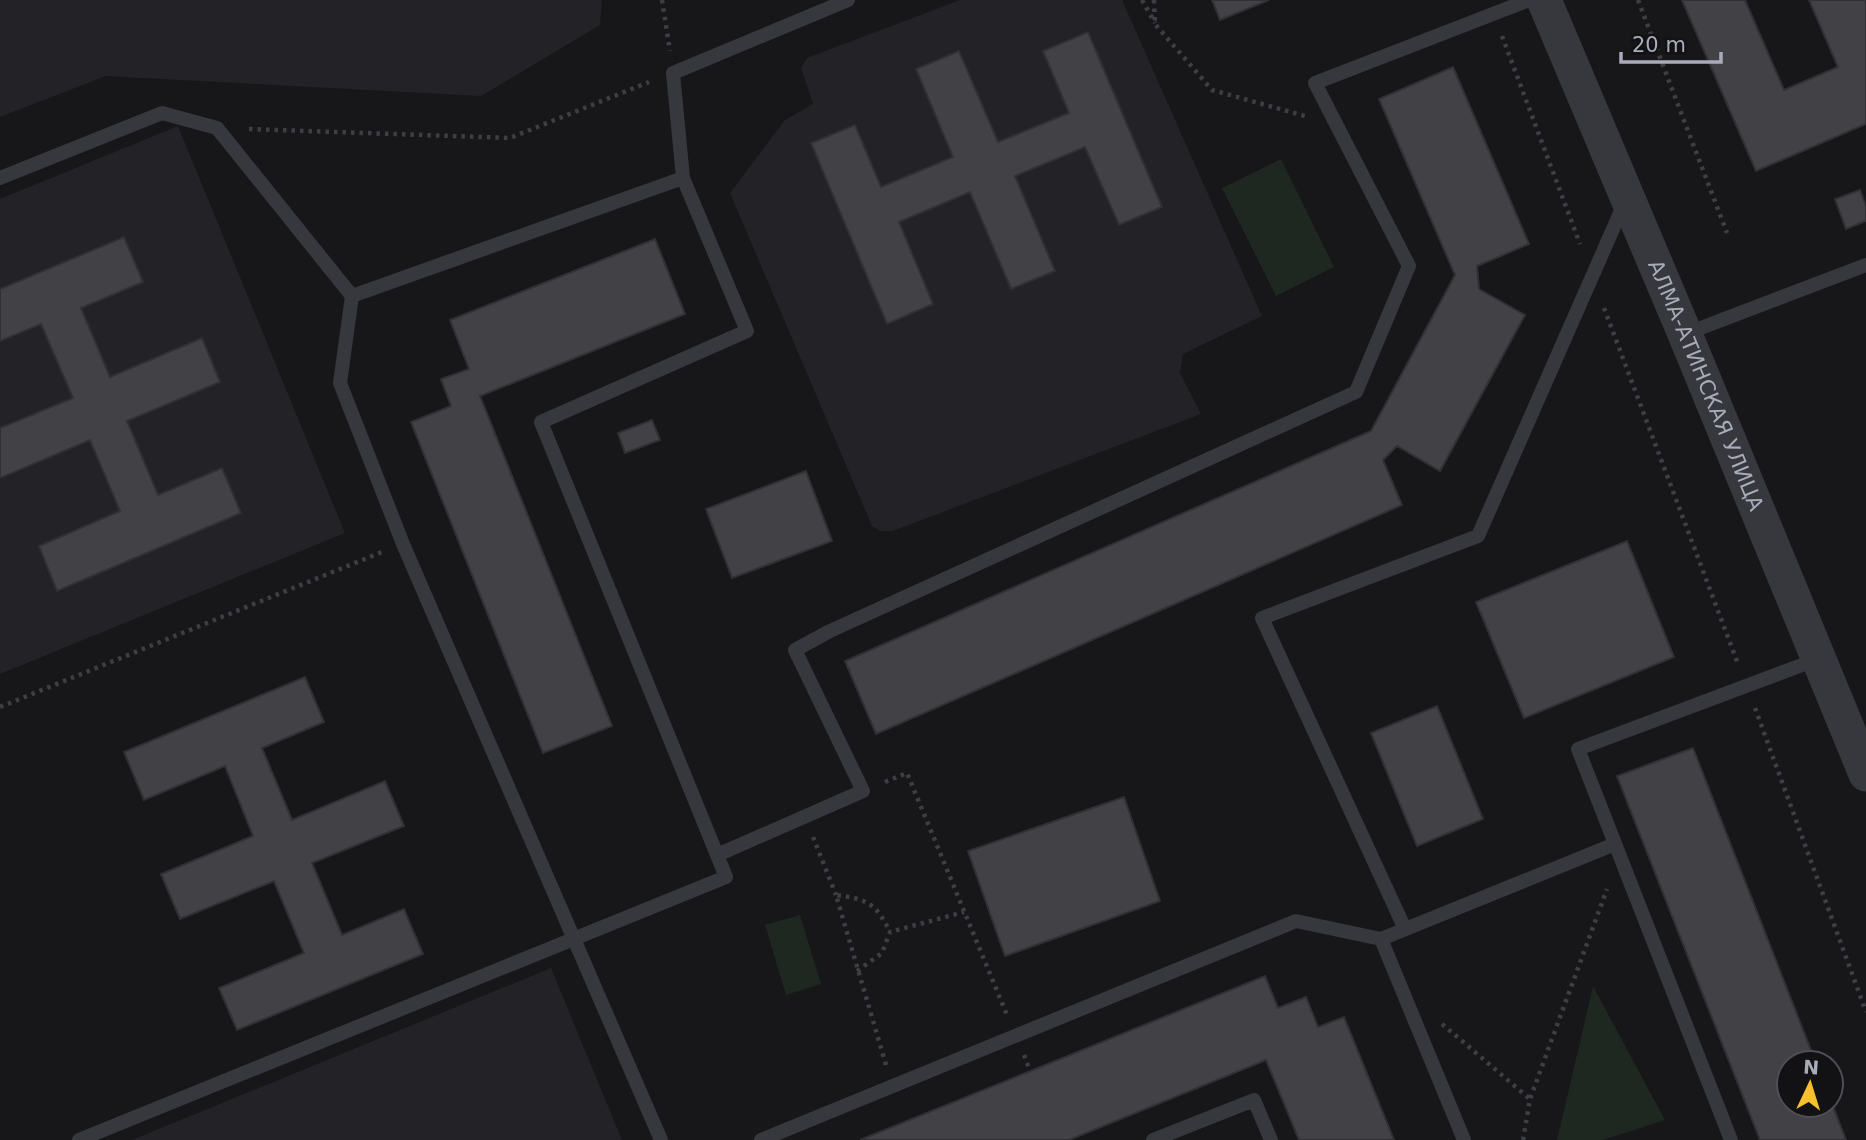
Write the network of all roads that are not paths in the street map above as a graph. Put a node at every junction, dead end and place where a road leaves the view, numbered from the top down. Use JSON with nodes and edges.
{"nodes":[{"id":1,"x":848,"y":0,"type":"edge"},
{"id":2,"x":1530,"y":0,"type":"edge"},
{"id":3,"x":1544,"y":0,"type":"edge"},
{"id":4,"x":0,"y":178,"type":"edge"},
{"id":5,"x":683,"y":178,"type":"junction"},
{"id":6,"x":1626,"y":197,"type":"junction"},
{"id":7,"x":1866,"y":265,"type":"edge"},
{"id":8,"x":352,"y":296,"type":"junction"},
{"id":9,"x":1685,"y":334,"type":"junction"},
{"id":10,"x":1818,"y":659,"type":"junction"},
{"id":11,"x":1866,"y":774,"type":"edge"},
{"id":12,"x":1617,"y":850,"type":"junction"},
{"id":13,"x":717,"y":855,"type":"junction"},
{"id":14,"x":1405,"y":929,"type":"junction"},
{"id":15,"x":1381,"y":939,"type":"junction"},
{"id":16,"x":574,"y":940,"type":"junction"},
{"id":17,"x":79,"y":1140,"type":"edge"},
{"id":18,"x":661,"y":1140,"type":"edge"},
{"id":19,"x":761,"y":1140,"type":"edge"},
{"id":20,"x":1153,"y":1140,"type":"edge"},
{"id":21,"x":1271,"y":1140,"type":"edge"},
{"id":22,"x":1464,"y":1140,"type":"edge"},
{"id":23,"x":1731,"y":1140,"type":"edge"}],
"edges":[{"from":1,"to":5,"type":"lane"},
{"from":2,"to":13,"type":"lane"},
{"from":3,"to":6,"type":"street","name":"АЛМА-АТИНСКАЯ УЛИЦА"},
{"from":4,"to":8,"type":"lane"},
{"from":5,"to":8,"type":"lane"},
{"from":5,"to":13,"type":"lane"},
{"from":6,"to":9,"type":"street","name":"АЛМА-АТИНСКАЯ УЛИЦА"},
{"from":6,"to":14,"type":"lane"},
{"from":7,"to":9,"type":"lane"},
{"from":8,"to":16,"type":"lane"},
{"from":9,"to":10,"type":"street","name":"АЛМА-АТИНСКАЯ УЛИЦА"},
{"from":10,"to":11,"type":"street","name":"АЛМА-АТИНСКАЯ УЛИЦА"},
{"from":10,"to":12,"type":"lane"},
{"from":12,"to":14,"type":"lane"},
{"from":12,"to":23,"type":"lane"},
{"from":13,"to":16,"type":"lane"},
{"from":14,"to":15,"type":"lane"},
{"from":15,"to":19,"type":"lane"},
{"from":15,"to":22,"type":"lane"},
{"from":16,"to":17,"type":"lane"},
{"from":16,"to":18,"type":"lane"},
{"from":20,"to":21,"type":"lane"}]}
